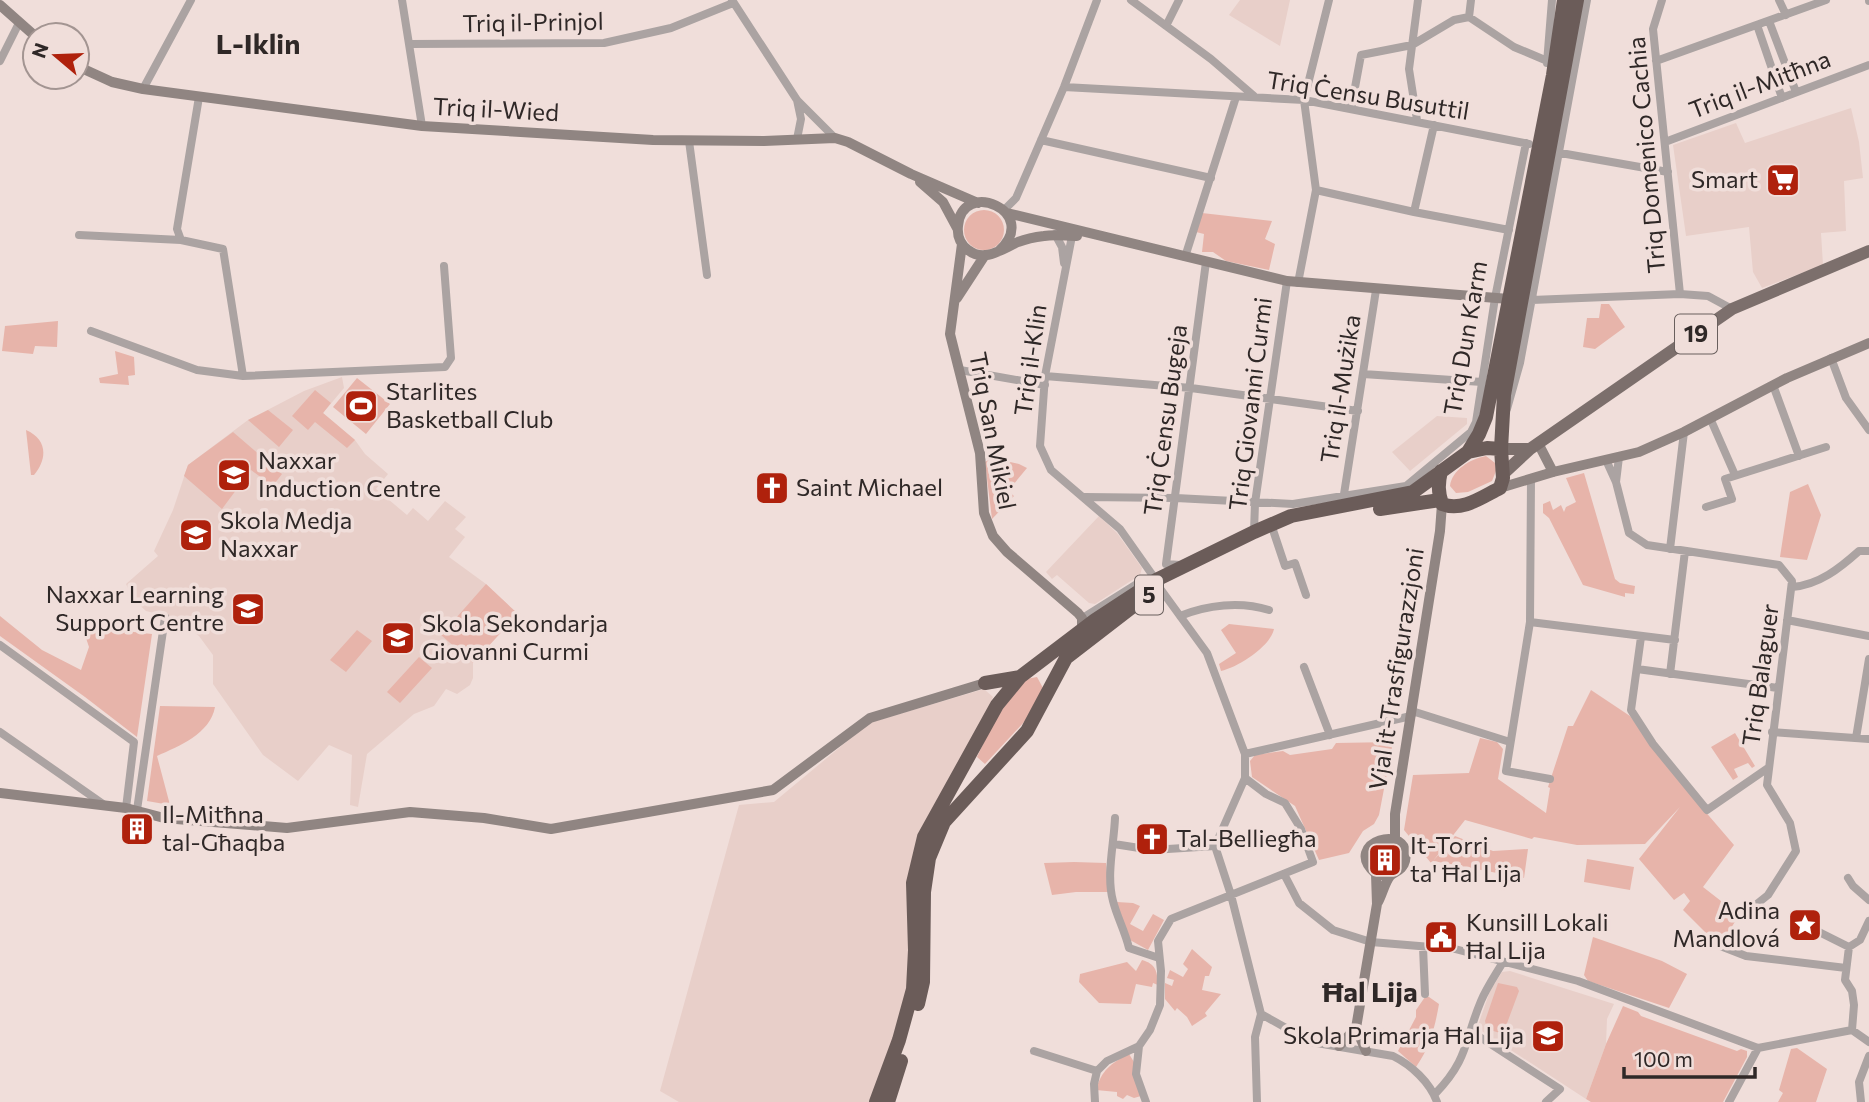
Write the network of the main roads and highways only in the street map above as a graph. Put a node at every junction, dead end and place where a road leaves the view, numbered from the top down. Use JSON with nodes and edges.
{"nodes":[{"id":1,"x":1564,"y":0,"type":"edge"},
{"id":2,"x":1577,"y":0,"type":"edge"},
{"id":3,"x":1543,"y":148,"type":"junction"},
{"id":4,"x":1869,"y":251,"type":"edge"},
{"id":5,"x":1486,"y":417,"type":"junction"},
{"id":6,"x":1534,"y":446,"type":"junction"},
{"id":7,"x":1501,"y":449,"type":"junction"},
{"id":8,"x":1468,"y":452,"type":"junction"},
{"id":9,"x":1441,"y":471,"type":"junction"},
{"id":10,"x":1502,"y":481,"type":"junction"},
{"id":11,"x":1392,"y":498,"type":"junction"},
{"id":12,"x":1441,"y":502,"type":"junction"},
{"id":13,"x":1156,"y":581,"type":"junction"},
{"id":14,"x":1024,"y":674,"type":"junction"},
{"id":15,"x":1051,"y":684,"type":"junction"},
{"id":16,"x":997,"y":705,"type":"junction"},
{"id":17,"x":966,"y":761,"type":"junction"},
{"id":18,"x":989,"y":772,"type":"junction"},
{"id":19,"x":939,"y":821,"type":"junction"},
{"id":20,"x":876,"y":1102,"type":"edge"},
{"id":21,"x":888,"y":1102,"type":"edge"}],
"edges":[{"from":1,"to":3,"type":"highway","name":"Triq Dun Karm"},
{"from":2,"to":3,"type":"highway","name":"Triq Dun Karm"},
{"from":3,"to":5,"type":"highway","name":"Triq Dun Karm"},
{"from":3,"to":7,"type":"highway","name":"Triq Dun Karm"},
{"from":4,"to":6,"type":"main road","number":"19"},
{"from":5,"to":8,"type":"highway","name":"Triq Dun Karm"},
{"from":5,"to":11,"type":"highway"},
{"from":6,"to":7,"type":"main road"},
{"from":6,"to":10,"type":"main road"},
{"from":7,"to":8,"type":"highway","number":"5"},
{"from":7,"to":10,"type":"highway","name":"Triq Dun Karm"},
{"from":8,"to":9,"type":"highway","number":"5"},
{"from":9,"to":11,"type":"highway","number":"5"},
{"from":9,"to":12,"type":"highway"},
{"from":10,"to":12,"type":"highway","number":"5"},
{"from":11,"to":13,"type":"highway","number":"5"},
{"from":12,"to":13,"type":"highway","number":"5"},
{"from":13,"to":14,"type":"highway","number":"5"},
{"from":13,"to":15,"type":"highway","number":"5"},
{"from":14,"to":15,"type":"highway"},
{"from":14,"to":16,"type":"highway","number":"5"},
{"from":14,"to":16,"type":"highway"},
{"from":15,"to":18,"type":"highway","number":"5"},
{"from":16,"to":17,"type":"highway","number":"5"},
{"from":17,"to":18,"type":"highway"},
{"from":17,"to":19,"type":"highway","number":"5"},
{"from":18,"to":19,"type":"highway","number":"5"},
{"from":19,"to":20,"type":"highway","number":"5"},
{"from":19,"to":21,"type":"highway","number":"5"}]}
